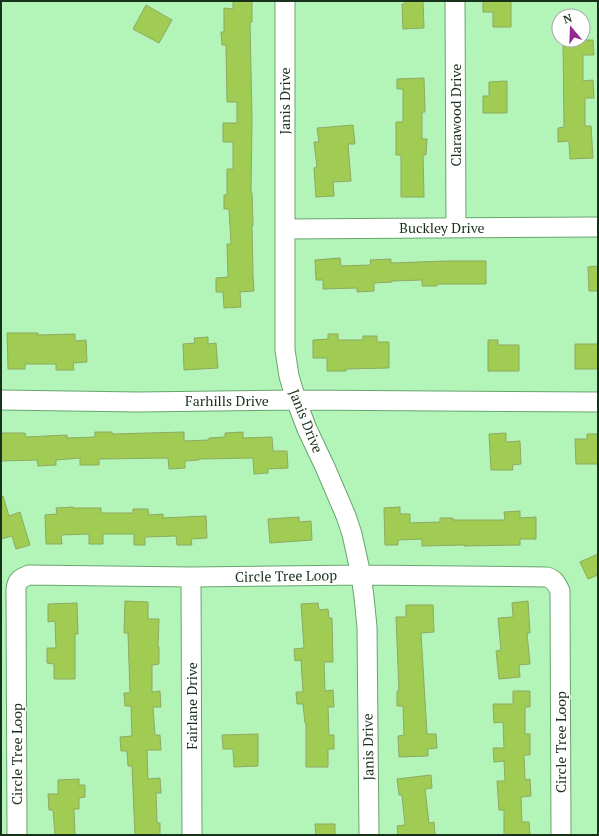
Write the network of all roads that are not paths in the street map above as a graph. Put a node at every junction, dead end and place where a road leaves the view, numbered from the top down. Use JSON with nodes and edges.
{"nodes":[{"id":1,"x":285,"y":1,"type":"edge"},
{"id":2,"x":455,"y":1,"type":"edge"},
{"id":3,"x":598,"y":227,"type":"edge"},
{"id":4,"x":456,"y":228,"type":"junction"},
{"id":5,"x":285,"y":229,"type":"junction"},
{"id":6,"x":1,"y":400,"type":"edge"},
{"id":7,"x":296,"y":400,"type":"junction"},
{"id":8,"x":598,"y":402,"type":"edge"},
{"id":9,"x":361,"y":575,"type":"junction"},
{"id":10,"x":191,"y":577,"type":"junction"},
{"id":11,"x":17,"y":835,"type":"edge"},
{"id":12,"x":192,"y":835,"type":"edge"},
{"id":13,"x":369,"y":835,"type":"edge"},
{"id":14,"x":561,"y":835,"type":"edge"}],
"edges":[{"from":1,"to":5,"type":"street","name":"Janis Drive"},
{"from":2,"to":4,"type":"street","name":"Clarawood Drive"},
{"from":3,"to":4,"type":"street","name":"Buckley Drive"},
{"from":4,"to":5,"type":"street","name":"Buckley Drive"},
{"from":5,"to":7,"type":"street","name":"Janis Drive"},
{"from":6,"to":7,"type":"street","name":"Farhills Drive"},
{"from":7,"to":8,"type":"street","name":"Farhills Drive"},
{"from":7,"to":9,"type":"street","name":"Janis Drive"},
{"from":9,"to":10,"type":"street","name":"Circle Tree Loop"},
{"from":9,"to":13,"type":"street","name":"Janis Drive"},
{"from":9,"to":14,"type":"street","name":"Circle Tree Loop"},
{"from":10,"to":11,"type":"street","name":"Circle Tree Loop"},
{"from":10,"to":12,"type":"street","name":"Fairlane Drive"}]}
